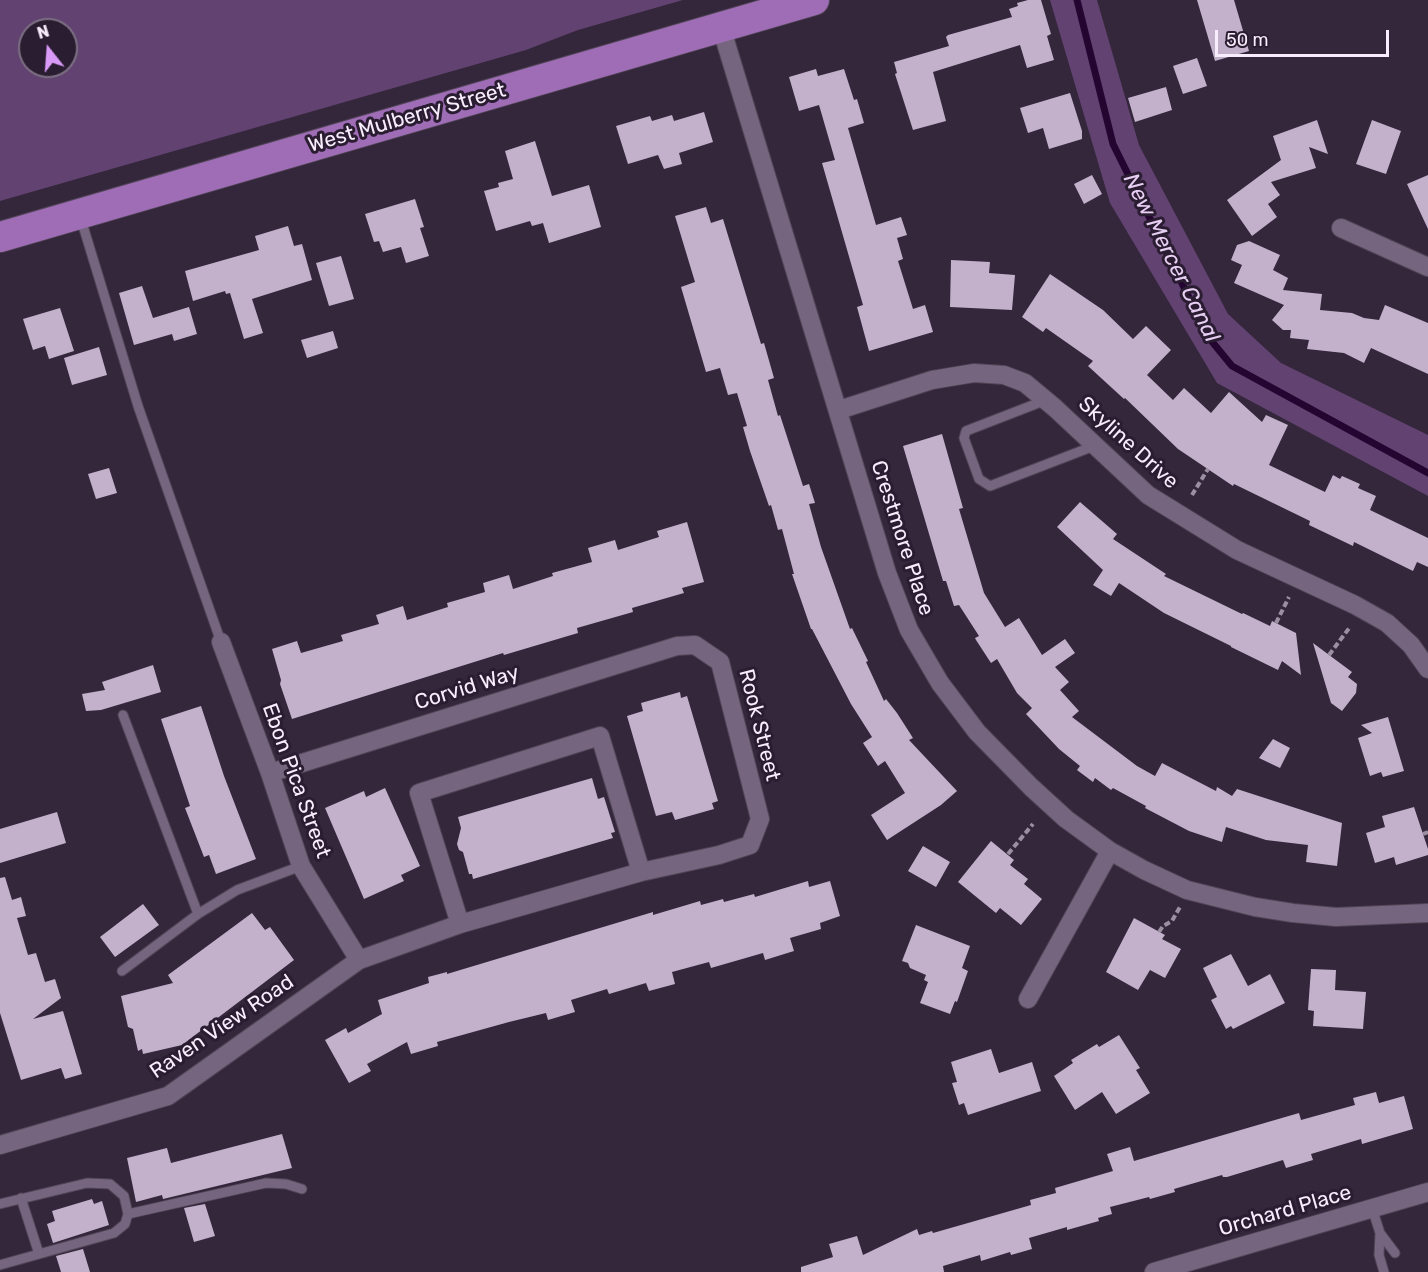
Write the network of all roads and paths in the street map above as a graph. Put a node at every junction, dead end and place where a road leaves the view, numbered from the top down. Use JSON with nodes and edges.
{"nodes":[{"id":1,"x":814,"y":0,"type":"edge"},
{"id":2,"x":721,"y":27,"type":"junction"},
{"id":3,"x":80,"y":214,"type":"junction"},
{"id":4,"x":1341,"y":228,"type":"dead end"},
{"id":5,"x":0,"y":237,"type":"edge"},
{"id":6,"x":1428,"y":267,"type":"edge"},
{"id":7,"x":1046,"y":400,"type":"junction"},
{"id":8,"x":839,"y":410,"type":"junction"},
{"id":9,"x":1094,"y":446,"type":"junction"},
{"id":10,"x":1208,"y":470,"type":"dead end"},
{"id":11,"x":1192,"y":495,"type":"dead end"},
{"id":12,"x":1289,"y":597,"type":"dead end"},
{"id":13,"x":1276,"y":623,"type":"dead end"},
{"id":14,"x":1350,"y":627,"type":"dead end"},
{"id":15,"x":220,"y":642,"type":"joint"},
{"id":16,"x":677,"y":646,"type":"joint"},
{"id":17,"x":1329,"y":655,"type":"dead end"},
{"id":18,"x":1428,"y":669,"type":"edge"},
{"id":19,"x":123,"y":715,"type":"dead end"},
{"id":20,"x":270,"y":773,"type":"junction"},
{"id":21,"x":1033,"y":824,"type":"dead end"},
{"id":22,"x":750,"y":845,"type":"joint"},
{"id":23,"x":1110,"y":851,"type":"junction"},
{"id":24,"x":1008,"y":854,"type":"dead end"},
{"id":25,"x":301,"y":866,"type":"junction"},
{"id":26,"x":641,"y":872,"type":"junction"},
{"id":27,"x":1180,"y":906,"type":"dead end"},
{"id":28,"x":1428,"y":913,"type":"edge"},
{"id":29,"x":198,"y":914,"type":"junction"},
{"id":30,"x":460,"y":924,"type":"junction"},
{"id":31,"x":1159,"y":932,"type":"dead end"},
{"id":32,"x":359,"y":960,"type":"junction"},
{"id":33,"x":122,"y":971,"type":"dead end"},
{"id":34,"x":1028,"y":999,"type":"dead end"},
{"id":35,"x":0,"y":1145,"type":"edge"},
{"id":36,"x":302,"y":1189,"type":"dead end"},
{"id":37,"x":1428,"y":1192,"type":"edge"},
{"id":38,"x":21,"y":1198,"type":"junction"},
{"id":39,"x":0,"y":1204,"type":"edge"},
{"id":40,"x":1372,"y":1208,"type":"junction"},
{"id":41,"x":128,"y":1214,"type":"junction"},
{"id":42,"x":1380,"y":1233,"type":"junction"},
{"id":43,"x":1395,"y":1253,"type":"dead end"},
{"id":44,"x":39,"y":1254,"type":"junction"},
{"id":45,"x":0,"y":1265,"type":"edge"},
{"id":46,"x":1154,"y":1272,"type":"edge"},
{"id":47,"x":1384,"y":1272,"type":"edge"}],
"edges":[{"from":1,"to":2,"type":"main road","name":"West Mulberry Street"},
{"from":2,"to":3,"type":"main road","name":"West Mulberry Street"},
{"from":2,"to":8,"type":"street","name":"Crestmore Place"},
{"from":3,"to":5,"type":"main road","name":"West Mulberry Street"},
{"from":3,"to":15,"type":"lane"},
{"from":4,"to":6,"type":"street"},
{"from":7,"to":8,"type":"street","name":"Skyline Drive"},
{"from":7,"to":9,"type":"street","name":"Skyline Drive"},
{"from":7,"to":9,"type":"lane"},
{"from":8,"to":23,"type":"street","name":"Crestmore Place"},
{"from":9,"to":18,"type":"street","name":"Skyline Drive"},
{"from":10,"to":11,"type":"path"},
{"from":12,"to":13,"type":"path"},
{"from":14,"to":17,"type":"path"},
{"from":15,"to":20,"type":"street","name":"Ebon Pica Street"},
{"from":16,"to":20,"type":"street","name":"Corvid Way"},
{"from":16,"to":22,"type":"street","name":"Rook Street"},
{"from":19,"to":29,"type":"lane"},
{"from":20,"to":25,"type":"street","name":"Ebon Pica Street"},
{"from":21,"to":24,"type":"path"},
{"from":22,"to":26,"type":"street","name":"Raven View Road"},
{"from":23,"to":28,"type":"street","name":"Crestmore Place"},
{"from":23,"to":34,"type":"street"},
{"from":25,"to":29,"type":"lane"},
{"from":25,"to":32,"type":"street","name":"Ebon Pica Street"},
{"from":26,"to":30,"type":"street","name":"Raven View Road"},
{"from":26,"to":30,"type":"street"},
{"from":27,"to":31,"type":"path"},
{"from":29,"to":33,"type":"lane"},
{"from":30,"to":32,"type":"street","name":"Raven View Road"},
{"from":32,"to":35,"type":"street","name":"Raven View Road"},
{"from":36,"to":41,"type":"lane"},
{"from":37,"to":40,"type":"street","name":"Orchard Place"},
{"from":38,"to":39,"type":"lane"},
{"from":38,"to":41,"type":"lane"},
{"from":38,"to":44,"type":"lane"},
{"from":40,"to":42,"type":"lane"},
{"from":40,"to":46,"type":"street","name":"Orchard Place"},
{"from":41,"to":44,"type":"lane"},
{"from":42,"to":43,"type":"lane"},
{"from":42,"to":47,"type":"lane"},
{"from":44,"to":45,"type":"lane"}]}
